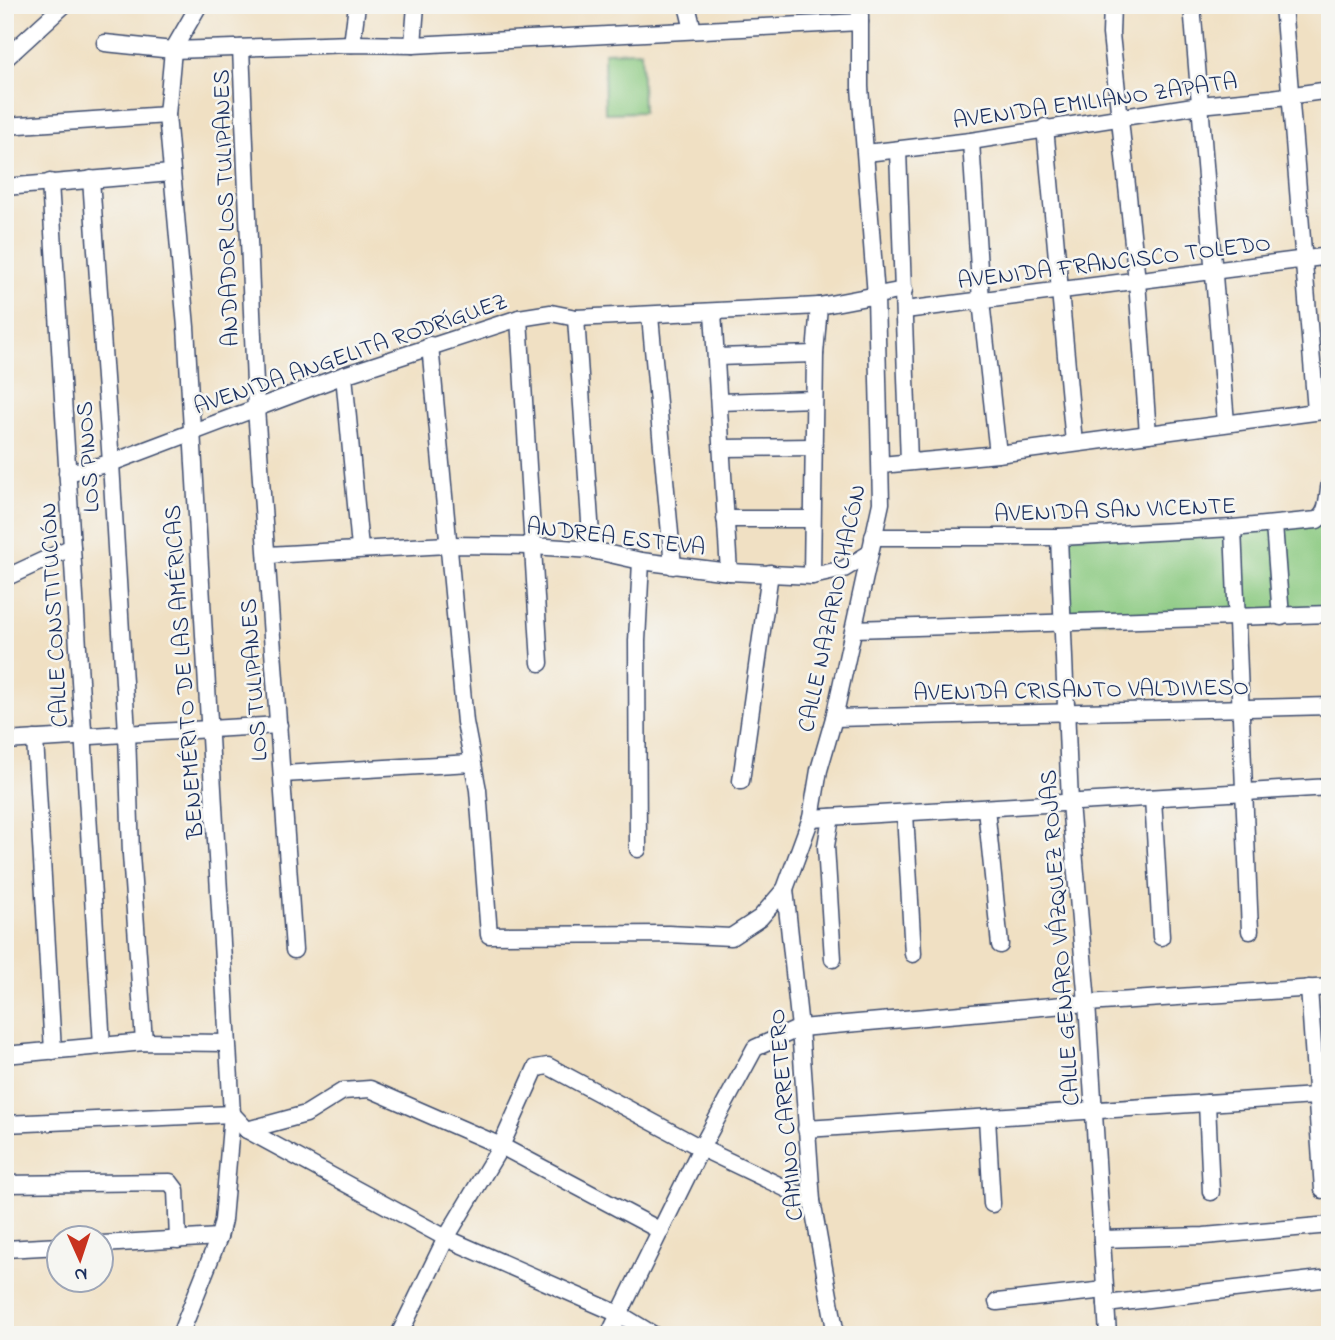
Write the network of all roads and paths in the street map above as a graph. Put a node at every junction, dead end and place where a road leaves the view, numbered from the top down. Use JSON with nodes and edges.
{"nodes":[{"id":1,"x":64,"y":5,"type":"edge"},
{"id":2,"x":199,"y":5,"type":"edge"},
{"id":3,"x":357,"y":5,"type":"edge"},
{"id":4,"x":416,"y":5,"type":"edge"},
{"id":5,"x":687,"y":5,"type":"edge"},
{"id":6,"x":1112,"y":5,"type":"edge"},
{"id":7,"x":1192,"y":5,"type":"edge"},
{"id":8,"x":1283,"y":5,"type":"edge"},
{"id":9,"x":860,"y":13,"type":"edge"},
{"id":10,"x":694,"y":30,"type":"junction"},
{"id":11,"x":105,"y":43,"type":"dead end"},
{"id":12,"x":352,"y":44,"type":"junction"},
{"id":13,"x":413,"y":45,"type":"junction"},
{"id":14,"x":241,"y":48,"type":"junction"},
{"id":15,"x":173,"y":50,"type":"junction"},
{"id":16,"x":5,"y":59,"type":"edge"},
{"id":17,"x":1330,"y":90,"type":"edge"},
{"id":18,"x":1290,"y":94,"type":"junction"},
{"id":19,"x":1200,"y":105,"type":"junction"},
{"id":20,"x":167,"y":115,"type":"junction"},
{"id":21,"x":1120,"y":117,"type":"junction"},
{"id":22,"x":5,"y":126,"type":"edge"},
{"id":23,"x":1045,"y":127,"type":"junction"},
{"id":24,"x":971,"y":141,"type":"junction"},
{"id":25,"x":898,"y":150,"type":"junction"},
{"id":26,"x":866,"y":153,"type":"junction"},
{"id":27,"x":171,"y":173,"type":"junction"},
{"id":28,"x":91,"y":179,"type":"junction"},
{"id":29,"x":50,"y":182,"type":"junction"},
{"id":30,"x":5,"y":187,"type":"edge"},
{"id":31,"x":1330,"y":257,"type":"edge"},
{"id":32,"x":1304,"y":260,"type":"junction"},
{"id":33,"x":1214,"y":271,"type":"junction"},
{"id":34,"x":1137,"y":281,"type":"junction"},
{"id":35,"x":904,"y":290,"type":"junction"},
{"id":36,"x":1059,"y":291,"type":"junction"},
{"id":37,"x":876,"y":296,"type":"junction"},
{"id":38,"x":981,"y":301,"type":"junction"},
{"id":39,"x":819,"y":306,"type":"junction"},
{"id":40,"x":905,"y":310,"type":"junction"},
{"id":41,"x":713,"y":312,"type":"junction"},
{"id":42,"x":650,"y":316,"type":"junction"},
{"id":43,"x":519,"y":318,"type":"junction"},
{"id":44,"x":576,"y":318,"type":"junction"},
{"id":45,"x":430,"y":345,"type":"junction"},
{"id":46,"x":815,"y":354,"type":"junction"},
{"id":47,"x":717,"y":357,"type":"junction"},
{"id":48,"x":344,"y":375,"type":"junction"},
{"id":49,"x":814,"y":399,"type":"junction"},
{"id":50,"x":720,"y":402,"type":"junction"},
{"id":51,"x":256,"y":408,"type":"junction"},
{"id":52,"x":1323,"y":410,"type":"edge"},
{"id":53,"x":1226,"y":423,"type":"junction"},
{"id":54,"x":191,"y":432,"type":"junction"},
{"id":55,"x":1148,"y":435,"type":"junction"},
{"id":56,"x":1074,"y":443,"type":"junction"},
{"id":57,"x":813,"y":447,"type":"junction"},
{"id":58,"x":722,"y":449,"type":"junction"},
{"id":59,"x":998,"y":454,"type":"junction"},
{"id":60,"x":909,"y":462,"type":"junction"},
{"id":61,"x":111,"y":463,"type":"junction"},
{"id":62,"x":881,"y":465,"type":"junction"},
{"id":63,"x":67,"y":473,"type":"junction"},
{"id":64,"x":1330,"y":483,"type":"edge"},
{"id":65,"x":725,"y":519,"type":"junction"},
{"id":66,"x":812,"y":519,"type":"junction"},
{"id":67,"x":1274,"y":525,"type":"junction"},
{"id":68,"x":1233,"y":528,"type":"junction"},
{"id":69,"x":1059,"y":537,"type":"junction"},
{"id":70,"x":447,"y":545,"type":"junction"},
{"id":71,"x":871,"y":545,"type":"junction"},
{"id":72,"x":533,"y":546,"type":"junction"},
{"id":73,"x":72,"y":547,"type":"junction"},
{"id":74,"x":360,"y":548,"type":"junction"},
{"id":75,"x":592,"y":550,"type":"junction"},
{"id":76,"x":268,"y":555,"type":"junction"},
{"id":77,"x":641,"y":561,"type":"junction"},
{"id":78,"x":673,"y":566,"type":"junction"},
{"id":79,"x":729,"y":572,"type":"junction"},
{"id":80,"x":770,"y":573,"type":"junction"},
{"id":81,"x":812,"y":576,"type":"junction"},
{"id":82,"x":5,"y":578,"type":"edge"},
{"id":83,"x":1330,"y":614,"type":"edge"},
{"id":84,"x":1281,"y":617,"type":"junction"},
{"id":85,"x":1236,"y":619,"type":"junction"},
{"id":86,"x":1064,"y":622,"type":"junction"},
{"id":87,"x":854,"y":628,"type":"junction"},
{"id":88,"x":540,"y":663,"type":"dead end"},
{"id":89,"x":1330,"y":706,"type":"edge"},
{"id":90,"x":1240,"y":708,"type":"junction"},
{"id":91,"x":1067,"y":712,"type":"junction"},
{"id":92,"x":834,"y":718,"type":"junction"},
{"id":93,"x":279,"y":726,"type":"junction"},
{"id":94,"x":211,"y":730,"type":"junction"},
{"id":95,"x":127,"y":733,"type":"junction"},
{"id":96,"x":83,"y":736,"type":"junction"},
{"id":97,"x":35,"y":739,"type":"junction"},
{"id":98,"x":5,"y":740,"type":"edge"},
{"id":99,"x":471,"y":763,"type":"junction"},
{"id":100,"x":283,"y":775,"type":"junction"},
{"id":101,"x":741,"y":781,"type":"dead end"},
{"id":102,"x":1330,"y":787,"type":"edge"},
{"id":103,"x":1243,"y":792,"type":"junction"},
{"id":104,"x":1153,"y":798,"type":"junction"},
{"id":105,"x":1070,"y":803,"type":"junction"},
{"id":106,"x":986,"y":808,"type":"junction"},
{"id":107,"x":905,"y":813,"type":"junction"},
{"id":108,"x":831,"y":817,"type":"junction"},
{"id":109,"x":811,"y":818,"type":"junction"},
{"id":110,"x":638,"y":849,"type":"dead end"},
{"id":111,"x":785,"y":889,"type":"junction"},
{"id":112,"x":1250,"y":931,"type":"dead end"},
{"id":113,"x":1161,"y":937,"type":"dead end"},
{"id":114,"x":1000,"y":945,"type":"dead end"},
{"id":115,"x":294,"y":950,"type":"dead end"},
{"id":116,"x":913,"y":954,"type":"dead end"},
{"id":117,"x":833,"y":959,"type":"dead end"},
{"id":118,"x":1330,"y":987,"type":"edge"},
{"id":119,"x":1309,"y":988,"type":"junction"},
{"id":120,"x":1087,"y":1003,"type":"junction"},
{"id":121,"x":800,"y":1028,"type":"junction"},
{"id":122,"x":144,"y":1042,"type":"junction"},
{"id":123,"x":227,"y":1042,"type":"junction"},
{"id":124,"x":102,"y":1046,"type":"junction"},
{"id":125,"x":54,"y":1051,"type":"junction"},
{"id":126,"x":5,"y":1055,"type":"edge"},
{"id":127,"x":1323,"y":1096,"type":"edge"},
{"id":128,"x":1207,"y":1103,"type":"junction"},
{"id":129,"x":1094,"y":1111,"type":"junction"},
{"id":130,"x":232,"y":1114,"type":"junction"},
{"id":131,"x":987,"y":1118,"type":"junction"},
{"id":132,"x":5,"y":1124,"type":"edge"},
{"id":133,"x":806,"y":1129,"type":"junction"},
{"id":134,"x":247,"y":1130,"type":"junction"},
{"id":135,"x":501,"y":1146,"type":"junction"},
{"id":136,"x":701,"y":1147,"type":"junction"},
{"id":137,"x":5,"y":1184,"type":"edge"},
{"id":138,"x":1323,"y":1191,"type":"dead end"},
{"id":139,"x":1211,"y":1192,"type":"dead end"},
{"id":140,"x":812,"y":1201,"type":"junction"},
{"id":141,"x":992,"y":1204,"type":"dead end"},
{"id":142,"x":1330,"y":1225,"type":"edge"},
{"id":143,"x":661,"y":1231,"type":"junction"},
{"id":144,"x":219,"y":1237,"type":"junction"},
{"id":145,"x":446,"y":1238,"type":"junction"},
{"id":146,"x":1102,"y":1239,"type":"junction"},
{"id":147,"x":178,"y":1240,"type":"junction"},
{"id":148,"x":116,"y":1243,"type":"edge"},
{"id":149,"x":46,"y":1247,"type":"edge"},
{"id":150,"x":5,"y":1249,"type":"edge"},
{"id":151,"x":1330,"y":1278,"type":"edge"},
{"id":152,"x":1106,"y":1297,"type":"junction"},
{"id":153,"x":997,"y":1302,"type":"dead end"},
{"id":154,"x":621,"y":1315,"type":"junction"},
{"id":155,"x":180,"y":1335,"type":"edge"},
{"id":156,"x":399,"y":1335,"type":"edge"},
{"id":157,"x":609,"y":1335,"type":"edge"},
{"id":158,"x":654,"y":1335,"type":"edge"},
{"id":159,"x":836,"y":1335,"type":"edge"},
{"id":160,"x":1108,"y":1335,"type":"edge"}],
"edges":[{"from":1,"to":16,"type":"street"},
{"from":2,"to":15,"type":"street","name":"BENEMÉRITO DE LAS AMÉRICAS"},
{"from":3,"to":12,"type":"street"},
{"from":4,"to":13,"type":"street"},
{"from":5,"to":10,"type":"street"},
{"from":6,"to":21,"type":"street"},
{"from":7,"to":19,"type":"street"},
{"from":8,"to":18,"type":"street"},
{"from":9,"to":10,"type":"street"},
{"from":9,"to":26,"type":"street","name":"CALLE NAZARIO CHACÓN"},
{"from":10,"to":13,"type":"street"},
{"from":11,"to":15,"type":"street"},
{"from":12,"to":13,"type":"street"},
{"from":12,"to":14,"type":"street"},
{"from":14,"to":15,"type":"street"},
{"from":14,"to":51,"type":"street","name":"ANDADOR LOS TULIPANES"},
{"from":15,"to":20,"type":"street","name":"BENEMÉRITO DE LAS AMÉRICAS"},
{"from":17,"to":18,"type":"street","name":"AVENIDA EMILIANO ZAPATA"},
{"from":18,"to":19,"type":"street","name":"AVENIDA EMILIANO ZAPATA"},
{"from":18,"to":32,"type":"street"},
{"from":19,"to":21,"type":"street","name":"AVENIDA EMILIANO ZAPATA"},
{"from":19,"to":33,"type":"street"},
{"from":20,"to":22,"type":"street"},
{"from":20,"to":27,"type":"street","name":"BENEMÉRITO DE LAS AMÉRICAS"},
{"from":21,"to":23,"type":"street","name":"AVENIDA EMILIANO ZAPATA"},
{"from":21,"to":34,"type":"street"},
{"from":23,"to":24,"type":"street","name":"AVENIDA EMILIANO ZAPATA"},
{"from":23,"to":36,"type":"street"},
{"from":24,"to":25,"type":"street","name":"AVENIDA EMILIANO ZAPATA"},
{"from":24,"to":38,"type":"street"},
{"from":25,"to":26,"type":"street","name":"AVENIDA EMILIANO ZAPATA"},
{"from":25,"to":35,"type":"street"},
{"from":26,"to":37,"type":"street","name":"CALLE NAZARIO CHACÓN"},
{"from":27,"to":28,"type":"street"},
{"from":27,"to":54,"type":"street","name":"BENEMÉRITO DE LAS AMÉRICAS"},
{"from":28,"to":29,"type":"street"},
{"from":28,"to":61,"type":"street","name":"LOS PINOS"},
{"from":29,"to":30,"type":"street"},
{"from":29,"to":63,"type":"street","name":"CALLE CONSTITUCIÓN"},
{"from":31,"to":32,"type":"street","name":"AVENIDA FRANCISCO TOLEDO"},
{"from":32,"to":33,"type":"street","name":"AVENIDA FRANCISCO TOLEDO"},
{"from":32,"to":52,"type":"street"},
{"from":33,"to":34,"type":"street","name":"AVENIDA FRANCISCO TOLEDO"},
{"from":33,"to":53,"type":"street"},
{"from":34,"to":36,"type":"street","name":"AVENIDA FRANCISCO TOLEDO"},
{"from":34,"to":55,"type":"street"},
{"from":35,"to":37,"type":"street","name":"AVENIDA ANGELITA RODRÍGUEZ"},
{"from":35,"to":40,"type":"street"},
{"from":36,"to":38,"type":"street","name":"AVENIDA FRANCISCO TOLEDO"},
{"from":36,"to":56,"type":"street"},
{"from":37,"to":39,"type":"street","name":"AVENIDA ANGELITA RODRÍGUEZ"},
{"from":37,"to":62,"type":"street","name":"CALLE NAZARIO CHACÓN"},
{"from":38,"to":40,"type":"street","name":"AVENIDA FRANCISCO TOLEDO"},
{"from":38,"to":59,"type":"street"},
{"from":39,"to":41,"type":"street","name":"AVENIDA ANGELITA RODRÍGUEZ"},
{"from":39,"to":46,"type":"street"},
{"from":40,"to":60,"type":"street"},
{"from":41,"to":42,"type":"street","name":"AVENIDA ANGELITA RODRÍGUEZ"},
{"from":41,"to":47,"type":"street"},
{"from":42,"to":44,"type":"street","name":"AVENIDA ANGELITA RODRÍGUEZ"},
{"from":42,"to":78,"type":"street"},
{"from":43,"to":44,"type":"street","name":"AVENIDA ANGELITA RODRÍGUEZ"},
{"from":43,"to":45,"type":"street","name":"AVENIDA ANGELITA RODRÍGUEZ"},
{"from":43,"to":72,"type":"street"},
{"from":44,"to":75,"type":"street"},
{"from":45,"to":48,"type":"street","name":"AVENIDA ANGELITA RODRÍGUEZ"},
{"from":45,"to":70,"type":"street"},
{"from":46,"to":47,"type":"street"},
{"from":46,"to":49,"type":"street"},
{"from":47,"to":50,"type":"street"},
{"from":48,"to":51,"type":"street","name":"AVENIDA ANGELITA RODRÍGUEZ"},
{"from":48,"to":74,"type":"street"},
{"from":49,"to":50,"type":"street"},
{"from":49,"to":57,"type":"street"},
{"from":50,"to":58,"type":"street"},
{"from":51,"to":54,"type":"street","name":"AVENIDA ANGELITA RODRÍGUEZ"},
{"from":51,"to":76,"type":"street","name":"LOS TULIPANES"},
{"from":52,"to":53,"type":"street"},
{"from":53,"to":55,"type":"street"},
{"from":54,"to":61,"type":"street","name":"AVENIDA ANGELITA RODRÍGUEZ"},
{"from":54,"to":94,"type":"street","name":"BENEMÉRITO DE LAS AMÉRICAS"},
{"from":55,"to":56,"type":"street"},
{"from":56,"to":59,"type":"street"},
{"from":57,"to":58,"type":"street"},
{"from":57,"to":66,"type":"street"},
{"from":58,"to":65,"type":"street"},
{"from":59,"to":60,"type":"street"},
{"from":60,"to":62,"type":"street"},
{"from":61,"to":63,"type":"street","name":"AVENIDA ANGELITA RODRÍGUEZ"},
{"from":61,"to":95,"type":"street","name":"LOS PINOS"},
{"from":62,"to":71,"type":"street","name":"CALLE NAZARIO CHACÓN"},
{"from":63,"to":73,"type":"street","name":"CALLE CONSTITUCIÓN"},
{"from":64,"to":67,"type":"street","name":"AVENIDA SAN VICENTE"},
{"from":65,"to":66,"type":"street"},
{"from":65,"to":79,"type":"street"},
{"from":66,"to":81,"type":"street"},
{"from":67,"to":68,"type":"street","name":"AVENIDA SAN VICENTE"},
{"from":67,"to":84,"type":"street"},
{"from":68,"to":69,"type":"street","name":"AVENIDA SAN VICENTE"},
{"from":68,"to":85,"type":"street"},
{"from":69,"to":71,"type":"street","name":"AVENIDA SAN VICENTE"},
{"from":69,"to":86,"type":"street","name":"CALLE GENARO VÁZQUEZ ROJAS"},
{"from":70,"to":72,"type":"street","name":"ANDREA ESTEVA"},
{"from":70,"to":74,"type":"street","name":"ANDREA ESTEVA"},
{"from":70,"to":99,"type":"street"},
{"from":71,"to":81,"type":"street","name":"ANDREA ESTEVA"},
{"from":71,"to":87,"type":"street","name":"CALLE NAZARIO CHACÓN"},
{"from":72,"to":75,"type":"street","name":"ANDREA ESTEVA"},
{"from":72,"to":88,"type":"street"},
{"from":73,"to":82,"type":"street"},
{"from":73,"to":96,"type":"street","name":"CALLE CONSTITUCIÓN"},
{"from":74,"to":76,"type":"street","name":"ANDREA ESTEVA"},
{"from":75,"to":77,"type":"street","name":"ANDREA ESTEVA"},
{"from":76,"to":93,"type":"street","name":"LOS TULIPANES"},
{"from":77,"to":78,"type":"street","name":"ANDREA ESTEVA"},
{"from":77,"to":110,"type":"street"},
{"from":78,"to":79,"type":"street","name":"ANDREA ESTEVA"},
{"from":79,"to":80,"type":"street","name":"ANDREA ESTEVA"},
{"from":80,"to":81,"type":"street","name":"ANDREA ESTEVA"},
{"from":80,"to":101,"type":"street"},
{"from":83,"to":84,"type":"street"},
{"from":84,"to":85,"type":"street"},
{"from":85,"to":86,"type":"street"},
{"from":85,"to":90,"type":"street"},
{"from":86,"to":87,"type":"street"},
{"from":86,"to":91,"type":"street","name":"CALLE GENARO VÁZQUEZ ROJAS"},
{"from":87,"to":92,"type":"street","name":"CALLE NAZARIO CHACÓN"},
{"from":89,"to":90,"type":"street","name":"AVENIDA CRISANTO VALDIVIESO"},
{"from":90,"to":91,"type":"street","name":"AVENIDA CRISANTO VALDIVIESO"},
{"from":90,"to":103,"type":"street"},
{"from":91,"to":92,"type":"street","name":"AVENIDA CRISANTO VALDIVIESO"},
{"from":91,"to":105,"type":"street","name":"CALLE GENARO VÁZQUEZ ROJAS"},
{"from":92,"to":109,"type":"street","name":"CALLE NAZARIO CHACÓN"},
{"from":93,"to":94,"type":"street"},
{"from":93,"to":100,"type":"street","name":"LOS TULIPANES"},
{"from":94,"to":95,"type":"street"},
{"from":94,"to":123,"type":"street","name":"BENEMÉRITO DE LAS AMÉRICAS"},
{"from":95,"to":96,"type":"street"},
{"from":95,"to":122,"type":"street","name":"LOS PINOS"},
{"from":96,"to":97,"type":"street"},
{"from":96,"to":124,"type":"street","name":"CALLE CONSTITUCIÓN"},
{"from":97,"to":98,"type":"street"},
{"from":97,"to":125,"type":"street"},
{"from":99,"to":100,"type":"street"},
{"from":99,"to":111,"type":"street","name":"CALLE NAZARIO CHACÓN"},
{"from":100,"to":115,"type":"street","name":"LOS TULIPANES"},
{"from":102,"to":103,"type":"street"},
{"from":103,"to":104,"type":"street"},
{"from":103,"to":112,"type":"street"},
{"from":104,"to":105,"type":"street"},
{"from":104,"to":113,"type":"street"},
{"from":105,"to":106,"type":"street"},
{"from":105,"to":120,"type":"street","name":"CALLE GENARO VÁZQUEZ ROJAS"},
{"from":106,"to":107,"type":"street"},
{"from":106,"to":114,"type":"street"},
{"from":107,"to":108,"type":"street"},
{"from":107,"to":116,"type":"street"},
{"from":108,"to":109,"type":"street"},
{"from":108,"to":117,"type":"street"},
{"from":109,"to":111,"type":"street","name":"CALLE NAZARIO CHACÓN"},
{"from":111,"to":121,"type":"street","name":"CAMINO CARRETERO"},
{"from":118,"to":119,"type":"street"},
{"from":119,"to":120,"type":"street"},
{"from":119,"to":127,"type":"street"},
{"from":120,"to":121,"type":"street"},
{"from":120,"to":129,"type":"street","name":"CALLE GENARO VÁZQUEZ ROJAS"},
{"from":121,"to":133,"type":"street","name":"CAMINO CARRETERO"},
{"from":121,"to":136,"type":"street"},
{"from":122,"to":123,"type":"street"},
{"from":122,"to":124,"type":"street"},
{"from":123,"to":130,"type":"street","name":"BENEMÉRITO DE LAS AMÉRICAS"},
{"from":124,"to":125,"type":"street"},
{"from":125,"to":126,"type":"street"},
{"from":127,"to":128,"type":"street"},
{"from":127,"to":138,"type":"street"},
{"from":128,"to":129,"type":"street"},
{"from":128,"to":139,"type":"street"},
{"from":129,"to":131,"type":"street"},
{"from":129,"to":146,"type":"street","name":"CALLE GENARO VÁZQUEZ ROJAS"},
{"from":130,"to":132,"type":"street"},
{"from":130,"to":134,"type":"street"},
{"from":130,"to":144,"type":"street","name":"BENEMÉRITO DE LAS AMÉRICAS"},
{"from":131,"to":133,"type":"street"},
{"from":131,"to":141,"type":"street"},
{"from":133,"to":140,"type":"street","name":"CAMINO CARRETERO"},
{"from":134,"to":135,"type":"street"},
{"from":134,"to":145,"type":"street"},
{"from":135,"to":136,"type":"street"},
{"from":135,"to":143,"type":"street"},
{"from":135,"to":145,"type":"street"},
{"from":136,"to":140,"type":"street"},
{"from":136,"to":143,"type":"street"},
{"from":137,"to":147,"type":"street"},
{"from":140,"to":159,"type":"street","name":"CAMINO CARRETERO"},
{"from":142,"to":146,"type":"street"},
{"from":143,"to":154,"type":"street"},
{"from":144,"to":147,"type":"street"},
{"from":144,"to":155,"type":"street","name":"BENEMÉRITO DE LAS AMÉRICAS"},
{"from":145,"to":154,"type":"street"},
{"from":145,"to":156,"type":"street"},
{"from":146,"to":152,"type":"street","name":"CALLE GENARO VÁZQUEZ ROJAS"},
{"from":147,"to":148,"type":"street"},
{"from":149,"to":150,"type":"street"},
{"from":151,"to":152,"type":"street"},
{"from":152,"to":153,"type":"street"},
{"from":152,"to":160,"type":"street","name":"CALLE GENARO VÁZQUEZ ROJAS"},
{"from":154,"to":157,"type":"street"},
{"from":154,"to":158,"type":"street"}]}
